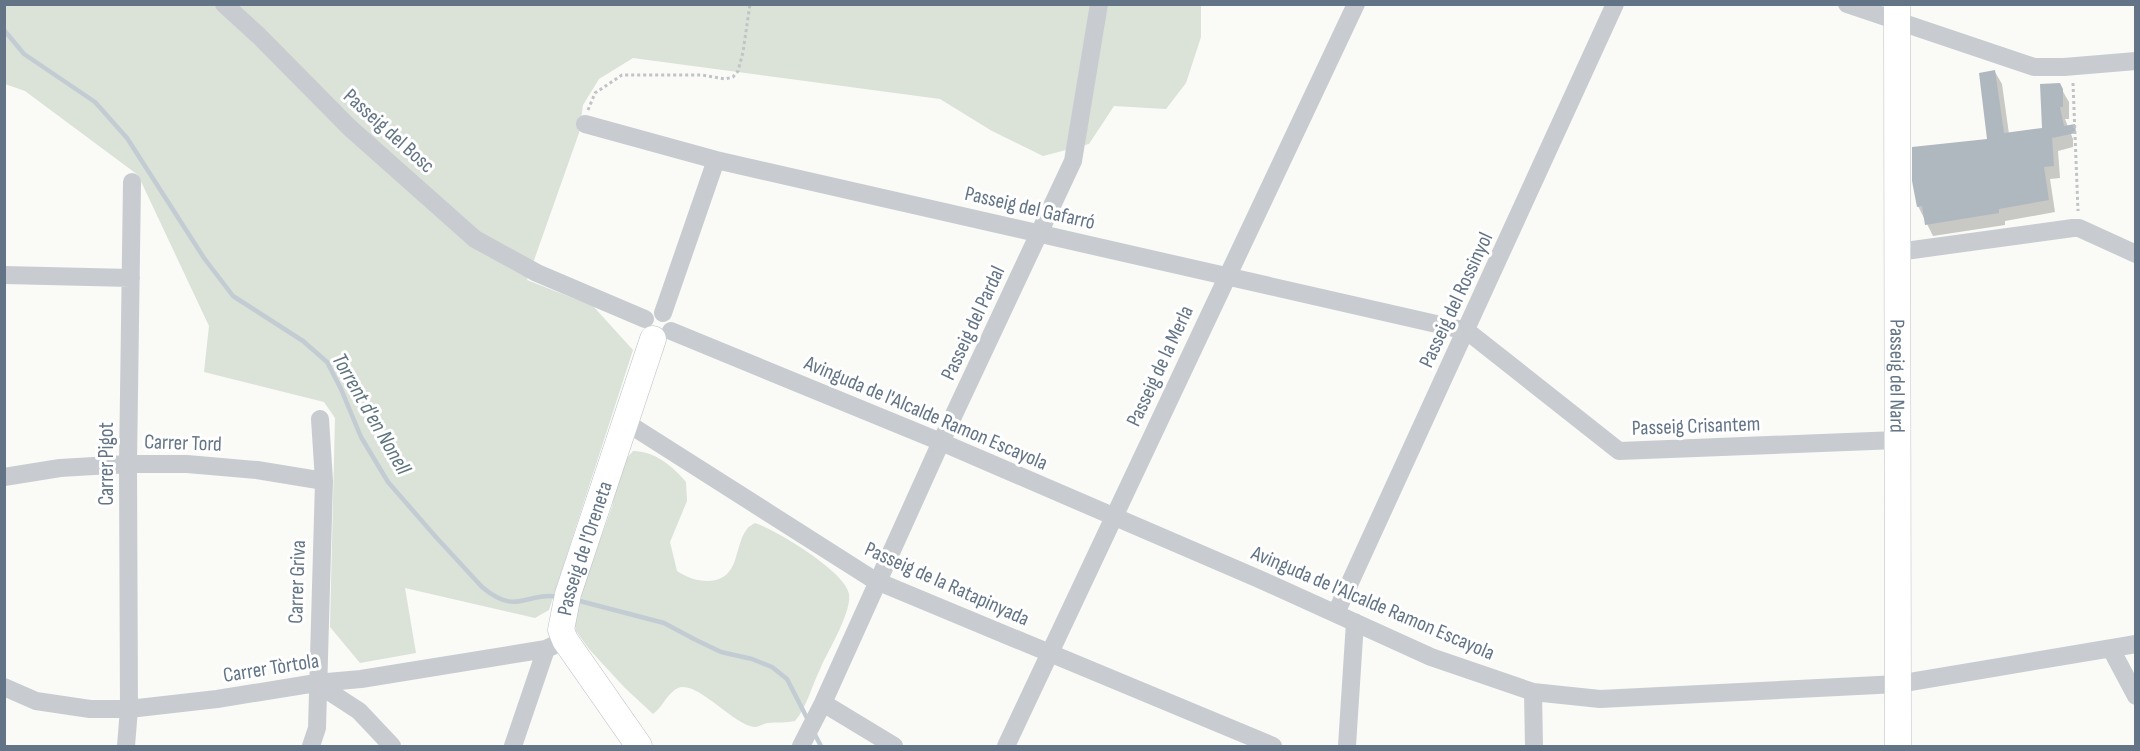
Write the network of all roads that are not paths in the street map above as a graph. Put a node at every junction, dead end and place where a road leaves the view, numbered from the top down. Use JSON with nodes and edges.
{"nodes":[{"id":1,"x":224,"y":4,"type":"edge"},
{"id":2,"x":1099,"y":4,"type":"edge"},
{"id":3,"x":1356,"y":4,"type":"edge"},
{"id":4,"x":1615,"y":4,"type":"edge"},
{"id":5,"x":1847,"y":4,"type":"edge"},
{"id":6,"x":1897,"y":13,"type":"edge"},
{"id":7,"x":2136,"y":61,"type":"edge"},
{"id":8,"x":585,"y":124,"type":"road end"},
{"id":9,"x":716,"y":160,"type":"junction"},
{"id":10,"x":132,"y":182,"type":"dead end"},
{"id":11,"x":1041,"y":233,"type":"junction"},
{"id":12,"x":1898,"y":252,"type":"junction"},
{"id":13,"x":2136,"y":254,"type":"edge"},
{"id":14,"x":537,"y":273,"type":"joint"},
{"id":15,"x":4,"y":275,"type":"edge"},
{"id":16,"x":1227,"y":275,"type":"junction"},
{"id":17,"x":131,"y":278,"type":"junction"},
{"id":18,"x":658,"y":326,"type":"junction"},
{"id":19,"x":1467,"y":331,"type":"junction"},
{"id":20,"x":320,"y":419,"type":"dead end"},
{"id":21,"x":624,"y":421,"type":"junction"},
{"id":22,"x":1897,"y":440,"type":"junction"},
{"id":23,"x":941,"y":442,"type":"junction"},
{"id":24,"x":128,"y":464,"type":"junction"},
{"id":25,"x":4,"y":477,"type":"edge"},
{"id":26,"x":324,"y":481,"type":"junction"},
{"id":27,"x":1114,"y":517,"type":"junction"},
{"id":28,"x":878,"y":582,"type":"junction"},
{"id":29,"x":1336,"y":613,"type":"junction"},
{"id":30,"x":1355,"y":622,"type":"junction"},
{"id":31,"x":2136,"y":644,"type":"edge"},
{"id":32,"x":555,"y":645,"type":"junction"},
{"id":33,"x":2111,"y":649,"type":"junction"},
{"id":34,"x":1050,"y":654,"type":"junction"},
{"id":35,"x":316,"y":682,"type":"junction"},
{"id":36,"x":1898,"y":684,"type":"junction"},
{"id":37,"x":4,"y":687,"type":"edge"},
{"id":38,"x":1533,"y":692,"type":"junction"},
{"id":39,"x":2136,"y":696,"type":"edge"},
{"id":40,"x":823,"y":703,"type":"junction"},
{"id":41,"x":129,"y":709,"type":"junction"},
{"id":42,"x":126,"y":747,"type":"edge"},
{"id":43,"x":312,"y":747,"type":"edge"},
{"id":44,"x":392,"y":747,"type":"edge"},
{"id":45,"x":513,"y":747,"type":"edge"},
{"id":46,"x":639,"y":747,"type":"edge"},
{"id":47,"x":801,"y":747,"type":"edge"},
{"id":48,"x":894,"y":747,"type":"edge"},
{"id":49,"x":1006,"y":747,"type":"edge"},
{"id":50,"x":1273,"y":747,"type":"edge"},
{"id":51,"x":1347,"y":747,"type":"edge"},
{"id":52,"x":1534,"y":747,"type":"edge"},
{"id":53,"x":1898,"y":747,"type":"edge"}],
"edges":[{"from":1,"to":14,"type":"street","name":"Passeig del Bosc"},
{"from":2,"to":11,"type":"street","name":"Passeig del Pardal"},
{"from":3,"to":16,"type":"street","name":"Passeig de la Merla"},
{"from":4,"to":19,"type":"street","name":"Passeig del Rossinyol"},
{"from":5,"to":6,"type":"street"},
{"from":6,"to":7,"type":"street"},
{"from":6,"to":12,"type":"street","name":"Passeig del Nard"},
{"from":8,"to":9,"type":"street","name":"Passeig del Gafarró"},
{"from":9,"to":11,"type":"street","name":"Passeig del Gafarró"},
{"from":9,"to":18,"type":"street"},
{"from":10,"to":17,"type":"street","name":"Carrer Pigot"},
{"from":11,"to":16,"type":"street","name":"Passeig del Gafarró"},
{"from":11,"to":23,"type":"street","name":"Passeig del Pardal"},
{"from":12,"to":13,"type":"street"},
{"from":12,"to":22,"type":"street","name":"Passeig del Nard"},
{"from":14,"to":18,"type":"street","name":"Avinguda de l'Alcalde Ramon Escayola"},
{"from":15,"to":17,"type":"street"},
{"from":16,"to":19,"type":"street","name":"Passeig del Gafarró"},
{"from":16,"to":27,"type":"street","name":"Passeig de la Merla"},
{"from":17,"to":24,"type":"street","name":"Carrer Pigot"},
{"from":18,"to":21,"type":"street","name":"Passeig de l'Oreneta"},
{"from":18,"to":23,"type":"street","name":"Avinguda de l'Alcalde Ramon Escayola"},
{"from":19,"to":22,"type":"street","name":"Passeig Crisantem"},
{"from":19,"to":29,"type":"street","name":"Passeig del Rossinyol"},
{"from":20,"to":26,"type":"street","name":"Carrer Griva"},
{"from":21,"to":28,"type":"street","name":"Passeig de la Ratapinyada"},
{"from":21,"to":32,"type":"street","name":"Passeig de l'Oreneta"},
{"from":22,"to":36,"type":"street","name":"Passeig del Nard"},
{"from":23,"to":27,"type":"street","name":"Avinguda de l'Alcalde Ramon Escayola"},
{"from":23,"to":28,"type":"street","name":"Passeig del Pardal"},
{"from":24,"to":25,"type":"street","name":"Carrer Tord"},
{"from":24,"to":26,"type":"street","name":"Carrer Tord"},
{"from":24,"to":41,"type":"street","name":"Carrer Pigot"},
{"from":26,"to":35,"type":"street","name":"Carrer Griva"},
{"from":27,"to":29,"type":"street","name":"Avinguda de l'Alcalde Ramon Escayola"},
{"from":27,"to":34,"type":"street","name":"Passeig de la Merla"},
{"from":28,"to":34,"type":"street","name":"Passeig de la Ratapinyada"},
{"from":28,"to":40,"type":"street","name":"Passeig del Pardal"},
{"from":29,"to":30,"type":"street","name":"Avinguda de l'Alcalde Ramon Escayola"},
{"from":30,"to":38,"type":"street","name":"Avinguda de l'Alcalde Ramon Escayola"},
{"from":30,"to":51,"type":"street"},
{"from":31,"to":33,"type":"street","name":"Avinguda de l'Alcalde Ramon Escayola"},
{"from":32,"to":35,"type":"street","name":"Carrer Tòrtola"},
{"from":32,"to":45,"type":"street","name":"Passeig de l'Oreneta"},
{"from":32,"to":46,"type":"street"},
{"from":33,"to":36,"type":"street","name":"Avinguda de l'Alcalde Ramon Escayola"},
{"from":33,"to":39,"type":"street"},
{"from":34,"to":49,"type":"street","name":"Passeig de la Merla"},
{"from":34,"to":50,"type":"street","name":"Passeig de la Ratapinyada"},
{"from":35,"to":41,"type":"street","name":"Carrer Tòrtola"},
{"from":35,"to":43,"type":"street","name":"Carrer Griva"},
{"from":35,"to":44,"type":"street"},
{"from":36,"to":38,"type":"street","name":"Avinguda de l'Alcalde Ramon Escayola"},
{"from":36,"to":53,"type":"street","name":"Passeig del Nard"},
{"from":37,"to":41,"type":"street","name":"Carrer Tòrtola"},
{"from":38,"to":52,"type":"street"},
{"from":40,"to":47,"type":"street","name":"Passeig del Pardal"},
{"from":40,"to":48,"type":"street"},
{"from":41,"to":42,"type":"street","name":"Carrer Pigot"}]}
